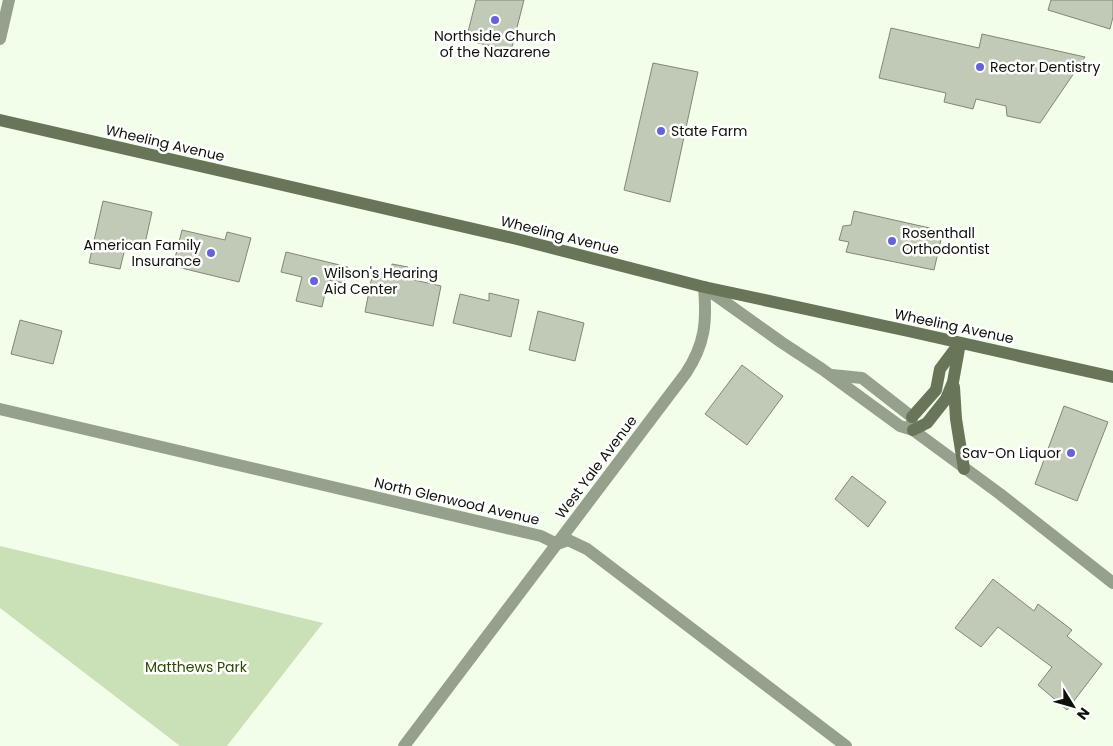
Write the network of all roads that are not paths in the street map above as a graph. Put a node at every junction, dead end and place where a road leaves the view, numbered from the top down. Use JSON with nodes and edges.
{"nodes":[{"id":1,"x":9,"y":0,"type":"edge"},
{"id":2,"x":0,"y":39,"type":"edge"},
{"id":3,"x":0,"y":120,"type":"edge"},
{"id":4,"x":704,"y":287,"type":"junction"},
{"id":5,"x":960,"y":343,"type":"junction"},
{"id":6,"x":829,"y":374,"type":"junction"},
{"id":7,"x":1113,"y":377,"type":"edge"},
{"id":8,"x":953,"y":382,"type":"junction"},
{"id":9,"x":0,"y":409,"type":"edge"},
{"id":10,"x":912,"y":417,"type":"junction"},
{"id":11,"x":913,"y":430,"type":"junction"},
{"id":12,"x":964,"y":468,"type":"junction"},
{"id":13,"x":557,"y":544,"type":"junction"},
{"id":14,"x":1113,"y":583,"type":"edge"},
{"id":15,"x":404,"y":746,"type":"edge"},
{"id":16,"x":846,"y":746,"type":"edge"}],
"edges":[{"from":1,"to":2,"type":"street"},
{"from":3,"to":4,"type":"main road","name":"Wheeling Avenue"},
{"from":4,"to":5,"type":"main road","name":"Wheeling Avenue"},
{"from":4,"to":6,"type":"street"},
{"from":4,"to":13,"type":"street","name":"West Yale Avenue"},
{"from":5,"to":7,"type":"main road","name":"Wheeling Avenue"},
{"from":5,"to":8,"type":"main road"},
{"from":5,"to":10,"type":"main road"},
{"from":6,"to":10,"type":"street"},
{"from":6,"to":11,"type":"street"},
{"from":8,"to":11,"type":"main road"},
{"from":8,"to":12,"type":"main road"},
{"from":9,"to":13,"type":"street","name":"North Glenwood Avenue"},
{"from":10,"to":11,"type":"street"},
{"from":11,"to":12,"type":"street"},
{"from":12,"to":14,"type":"street"},
{"from":13,"to":15,"type":"street","name":"West Yale Avenue"},
{"from":13,"to":16,"type":"street","name":"North Glenwood Avenue"}]}
